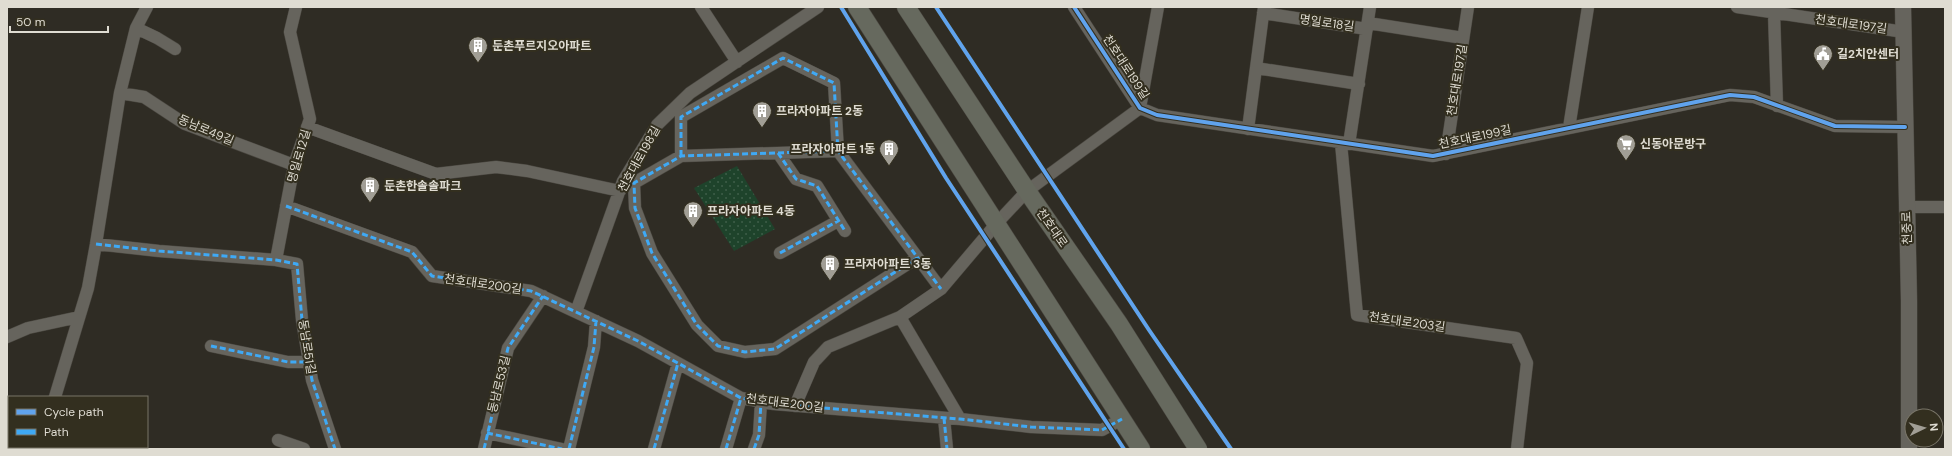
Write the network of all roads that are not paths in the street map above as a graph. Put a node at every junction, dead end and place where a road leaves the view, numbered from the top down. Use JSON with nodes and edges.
{"nodes":[{"id":1,"x":147,"y":7,"type":"edge"},
{"id":2,"x":296,"y":7,"type":"edge"},
{"id":3,"x":701,"y":7,"type":"edge"},
{"id":4,"x":818,"y":7,"type":"edge"},
{"id":5,"x":857,"y":7,"type":"edge"},
{"id":6,"x":906,"y":7,"type":"edge"},
{"id":7,"x":1074,"y":7,"type":"edge"},
{"id":8,"x":1158,"y":7,"type":"edge"},
{"id":9,"x":1370,"y":7,"type":"edge"},
{"id":10,"x":1468,"y":7,"type":"edge"},
{"id":11,"x":1588,"y":7,"type":"edge"},
{"id":12,"x":1736,"y":7,"type":"edge"},
{"id":13,"x":1903,"y":7,"type":"edge"},
{"id":14,"x":1264,"y":10,"type":"edge"},
{"id":15,"x":1774,"y":12,"type":"junction"},
{"id":16,"x":1367,"y":26,"type":"junction"},
{"id":17,"x":136,"y":28,"type":"junction"},
{"id":18,"x":1904,"y":32,"type":"junction"},
{"id":19,"x":1463,"y":38,"type":"junction"},
{"id":20,"x":175,"y":49,"type":"dead end"},
{"id":21,"x":737,"y":62,"type":"junction"},
{"id":22,"x":1256,"y":68,"type":"junction"},
{"id":23,"x":1359,"y":84,"type":"junction"},
{"id":24,"x":120,"y":93,"type":"junction"},
{"id":25,"x":1777,"y":106,"type":"junction"},
{"id":26,"x":1140,"y":108,"type":"junction"},
{"id":27,"x":307,"y":127,"type":"junction"},
{"id":28,"x":1905,"y":127,"type":"junction"},
{"id":29,"x":1569,"y":128,"type":"junction"},
{"id":30,"x":1248,"y":129,"type":"junction"},
{"id":31,"x":1345,"y":143,"type":"junction"},
{"id":32,"x":838,"y":151,"type":"junction"},
{"id":33,"x":778,"y":153,"type":"junction"},
{"id":34,"x":1446,"y":154,"type":"junction"},
{"id":35,"x":681,"y":156,"type":"junction"},
{"id":36,"x":294,"y":165,"type":"junction"},
{"id":37,"x":620,"y":191,"type":"junction"},
{"id":38,"x":1026,"y":191,"type":"junction"},
{"id":39,"x":286,"y":206,"type":"junction"},
{"id":40,"x":1906,"y":207,"type":"junction"},
{"id":41,"x":1945,"y":207,"type":"edge"},
{"id":42,"x":838,"y":221,"type":"junction"},
{"id":43,"x":997,"y":223,"type":"junction"},
{"id":44,"x":845,"y":231,"type":"dead end"},
{"id":45,"x":96,"y":244,"type":"junction"},
{"id":46,"x":780,"y":253,"type":"dead end"},
{"id":47,"x":917,"y":258,"type":"junction"},
{"id":48,"x":276,"y":260,"type":"junction"},
{"id":49,"x":941,"y":289,"type":"junction"},
{"id":50,"x":543,"y":296,"type":"junction"},
{"id":51,"x":576,"y":312,"type":"junction"},
{"id":52,"x":79,"y":317,"type":"junction"},
{"id":53,"x":900,"y":317,"type":"junction"},
{"id":54,"x":596,"y":321,"type":"junction"},
{"id":55,"x":7,"y":337,"type":"edge"},
{"id":56,"x":211,"y":346,"type":"dead end"},
{"id":57,"x":309,"y":362,"type":"junction"},
{"id":58,"x":678,"y":363,"type":"junction"},
{"id":59,"x":55,"y":396,"type":"edge"},
{"id":60,"x":741,"y":398,"type":"junction"},
{"id":61,"x":761,"y":402,"type":"junction"},
{"id":62,"x":795,"y":406,"type":"junction"},
{"id":63,"x":944,"y":418,"type":"junction"},
{"id":64,"x":960,"y":419,"type":"junction"},
{"id":65,"x":1122,"y":420,"type":"junction"},
{"id":66,"x":487,"y":433,"type":"junction"},
{"id":67,"x":278,"y":440,"type":"dead end"},
{"id":68,"x":304,"y":449,"type":"edge"},
{"id":69,"x":335,"y":449,"type":"edge"},
{"id":70,"x":484,"y":449,"type":"edge"},
{"id":71,"x":562,"y":449,"type":"edge"},
{"id":72,"x":569,"y":449,"type":"edge"},
{"id":73,"x":654,"y":449,"type":"edge"},
{"id":74,"x":726,"y":449,"type":"edge"},
{"id":75,"x":754,"y":449,"type":"edge"},
{"id":76,"x":947,"y":449,"type":"edge"},
{"id":77,"x":1141,"y":449,"type":"edge"},
{"id":78,"x":1198,"y":449,"type":"edge"},
{"id":79,"x":1518,"y":449,"type":"edge"},
{"id":80,"x":1909,"y":449,"type":"edge"}],
"edges":[{"from":1,"to":17,"type":"street"},
{"from":2,"to":27,"type":"street","name":"명일로12길"},
{"from":3,"to":21,"type":"street"},
{"from":4,"to":21,"type":"street","name":"천호대로198길"},
{"from":5,"to":43,"type":"main road"},
{"from":6,"to":38,"type":"main road","name":"천호대로"},
{"from":7,"to":26,"type":"street","name":"천호대로199길"},
{"from":8,"to":26,"type":"street"},
{"from":9,"to":16,"type":"street","name":"명일로18길"},
{"from":10,"to":19,"type":"street","name":"천호대로197길"},
{"from":11,"to":29,"type":"street"},
{"from":12,"to":15,"type":"street","name":"천호대로197길"},
{"from":13,"to":18,"type":"main road","name":"천중로"},
{"from":14,"to":16,"type":"street","name":"명일로18길"},
{"from":14,"to":22,"type":"street"},
{"from":15,"to":18,"type":"street","name":"천호대로197길"},
{"from":15,"to":25,"type":"street"},
{"from":16,"to":19,"type":"street","name":"명일로18길"},
{"from":16,"to":23,"type":"street","name":"명일로18길"},
{"from":17,"to":20,"type":"street"},
{"from":17,"to":24,"type":"street"},
{"from":18,"to":28,"type":"main road","name":"천중로"},
{"from":19,"to":34,"type":"street","name":"천호대로197길"},
{"from":21,"to":37,"type":"street","name":"천호대로198길"},
{"from":22,"to":23,"type":"street"},
{"from":22,"to":30,"type":"street"},
{"from":23,"to":31,"type":"street","name":"명일로18길"},
{"from":24,"to":36,"type":"street","name":"동남로49길"},
{"from":24,"to":45,"type":"street"},
{"from":25,"to":28,"type":"street","name":"천호대로199길"},
{"from":25,"to":29,"type":"street","name":"천호대로199길"},
{"from":26,"to":30,"type":"street","name":"천호대로199길"},
{"from":26,"to":38,"type":"street","name":"천호대로199길"},
{"from":27,"to":36,"type":"street","name":"명일로12길"},
{"from":27,"to":37,"type":"street"},
{"from":28,"to":40,"type":"main road","name":"천중로"},
{"from":29,"to":34,"type":"street","name":"천호대로199길"},
{"from":30,"to":31,"type":"street","name":"천호대로199길"},
{"from":31,"to":34,"type":"street","name":"천호대로199길"},
{"from":31,"to":79,"type":"street","name":"천호대로203길"},
{"from":32,"to":33,"type":"street"},
{"from":32,"to":35,"type":"street"},
{"from":32,"to":47,"type":"street"},
{"from":33,"to":35,"type":"street"},
{"from":33,"to":42,"type":"street"},
{"from":35,"to":47,"type":"street"},
{"from":36,"to":39,"type":"street","name":"명일로12길"},
{"from":37,"to":51,"type":"street","name":"천호대로198길"},
{"from":38,"to":43,"type":"street","name":"천호대로199길"},
{"from":38,"to":78,"type":"main road","name":"천호대로"},
{"from":39,"to":48,"type":"street","name":"명일로12길"},
{"from":39,"to":50,"type":"street","name":"천호대로200길"},
{"from":40,"to":41,"type":"street"},
{"from":40,"to":80,"type":"main road","name":"천중로"},
{"from":42,"to":44,"type":"street"},
{"from":42,"to":46,"type":"street"},
{"from":43,"to":49,"type":"street"},
{"from":43,"to":65,"type":"main road"},
{"from":45,"to":48,"type":"street"},
{"from":45,"to":52,"type":"street"},
{"from":47,"to":49,"type":"street"},
{"from":48,"to":57,"type":"street","name":"동남로51길"},
{"from":49,"to":53,"type":"street"},
{"from":50,"to":51,"type":"street","name":"천호대로200길"},
{"from":50,"to":66,"type":"street","name":"동남로53길"},
{"from":51,"to":54,"type":"street","name":"천호대로200길"},
{"from":52,"to":55,"type":"street"},
{"from":52,"to":59,"type":"street"},
{"from":53,"to":62,"type":"street"},
{"from":53,"to":64,"type":"street"},
{"from":54,"to":58,"type":"street","name":"천호대로200길"},
{"from":54,"to":72,"type":"street"},
{"from":56,"to":57,"type":"street"},
{"from":57,"to":69,"type":"street","name":"동남로51길"},
{"from":58,"to":60,"type":"street","name":"천호대로200길"},
{"from":58,"to":73,"type":"street"},
{"from":60,"to":61,"type":"street","name":"천호대로200길"},
{"from":60,"to":74,"type":"street"},
{"from":61,"to":62,"type":"street","name":"천호대로200길"},
{"from":61,"to":75,"type":"street"},
{"from":62,"to":63,"type":"street","name":"천호대로200길"},
{"from":63,"to":64,"type":"street","name":"천호대로200길"},
{"from":63,"to":76,"type":"street"},
{"from":64,"to":65,"type":"street","name":"천호대로200길"},
{"from":65,"to":77,"type":"main road"},
{"from":66,"to":70,"type":"street","name":"동남로53길"},
{"from":66,"to":71,"type":"street"},
{"from":67,"to":68,"type":"street"}]}
